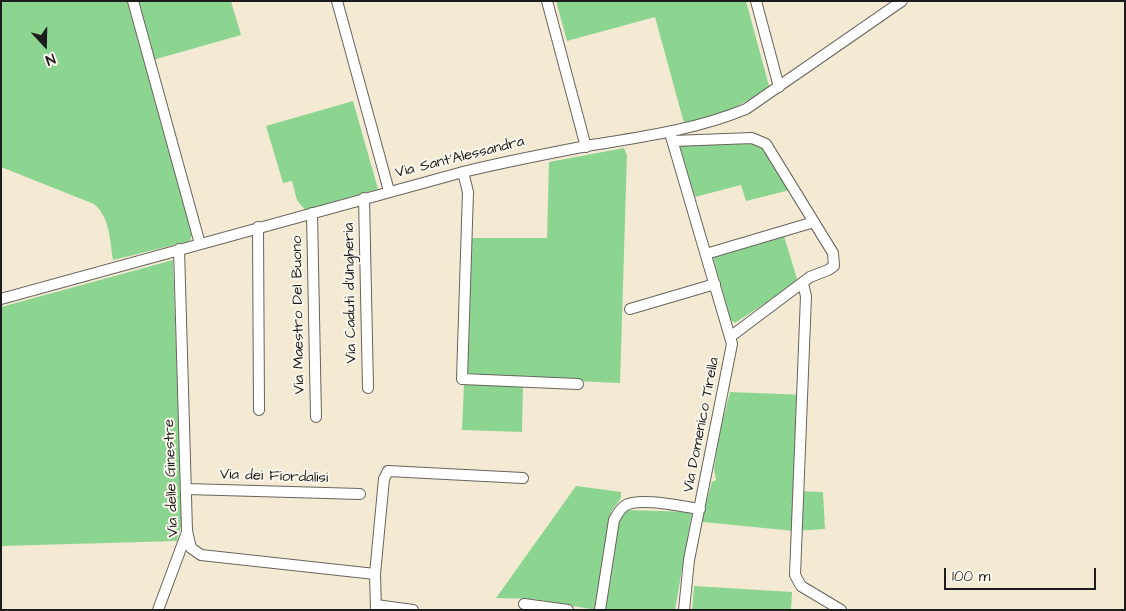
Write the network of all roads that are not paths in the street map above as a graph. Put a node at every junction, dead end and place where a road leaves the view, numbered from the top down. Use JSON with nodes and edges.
{"nodes":[{"id":1,"x":133,"y":1,"type":"edge"},
{"id":2,"x":337,"y":1,"type":"edge"},
{"id":3,"x":547,"y":1,"type":"edge"},
{"id":4,"x":756,"y":1,"type":"edge"},
{"id":5,"x":902,"y":1,"type":"edge"},
{"id":6,"x":780,"y":87,"type":"junction"},
{"id":7,"x":672,"y":137,"type":"junction"},
{"id":8,"x":586,"y":146,"type":"junction"},
{"id":9,"x":463,"y":172,"type":"junction"},
{"id":10,"x":388,"y":191,"type":"junction"},
{"id":11,"x":364,"y":198,"type":"junction"},
{"id":12,"x":312,"y":212,"type":"junction"},
{"id":13,"x":814,"y":222,"type":"junction"},
{"id":14,"x":258,"y":227,"type":"junction"},
{"id":15,"x":200,"y":244,"type":"junction"},
{"id":16,"x":179,"y":249,"type":"junction"},
{"id":17,"x":706,"y":254,"type":"junction"},
{"id":18,"x":715,"y":284,"type":"junction"},
{"id":19,"x":803,"y":284,"type":"junction"},
{"id":20,"x":1,"y":299,"type":"edge"},
{"id":21,"x":630,"y":309,"type":"dead end"},
{"id":22,"x":730,"y":337,"type":"junction"},
{"id":23,"x":578,"y":384,"type":"dead end"},
{"id":24,"x":368,"y":388,"type":"dead end"},
{"id":25,"x":260,"y":410,"type":"dead end"},
{"id":26,"x":316,"y":417,"type":"dead end"},
{"id":27,"x":523,"y":478,"type":"dead end"},
{"id":28,"x":187,"y":489,"type":"junction"},
{"id":29,"x":360,"y":494,"type":"dead end"},
{"id":30,"x":700,"y":509,"type":"junction"},
{"id":31,"x":187,"y":531,"type":"junction"},
{"id":32,"x":375,"y":574,"type":"junction"},
{"id":33,"x":524,"y":604,"type":"dead end"},
{"id":34,"x":376,"y":607,"type":"edge"},
{"id":35,"x":158,"y":610,"type":"edge"},
{"id":36,"x":413,"y":610,"type":"edge"},
{"id":37,"x":568,"y":610,"type":"edge"},
{"id":38,"x":600,"y":610,"type":"edge"},
{"id":39,"x":684,"y":610,"type":"edge"},
{"id":40,"x":841,"y":610,"type":"edge"}],
"edges":[{"from":1,"to":15,"type":"street"},
{"from":2,"to":10,"type":"street"},
{"from":3,"to":8,"type":"street"},
{"from":4,"to":6,"type":"street"},
{"from":5,"to":6,"type":"street","name":"Via Sant'Alessandra"},
{"from":6,"to":7,"type":"street","name":"Via Sant'Alessandra"},
{"from":7,"to":8,"type":"street","name":"Via Sant'Alessandra"},
{"from":7,"to":13,"type":"street"},
{"from":7,"to":17,"type":"street","name":"Via Domenico Tirella"},
{"from":8,"to":9,"type":"street","name":"Via Sant'Alessandra"},
{"from":9,"to":10,"type":"street","name":"Via Sant'Alessandra"},
{"from":9,"to":23,"type":"street"},
{"from":10,"to":11,"type":"street","name":"Via Sant'Alessandra"},
{"from":11,"to":12,"type":"street","name":"Via Sant'Alessandra"},
{"from":11,"to":24,"type":"street","name":"Via Caduti d'Ungheria"},
{"from":12,"to":14,"type":"street","name":"Via Sant'Alessandra"},
{"from":12,"to":26,"type":"street","name":"Via Maestro Del Buono"},
{"from":13,"to":17,"type":"street"},
{"from":13,"to":19,"type":"street"},
{"from":14,"to":15,"type":"street","name":"Via Sant'Alessandra"},
{"from":14,"to":25,"type":"street"},
{"from":15,"to":16,"type":"street","name":"Via Sant'Alessandra"},
{"from":16,"to":20,"type":"street","name":"Via Sant'Alessandra"},
{"from":16,"to":28,"type":"street","name":"Via delle Ginestre"},
{"from":17,"to":18,"type":"street","name":"Via Domenico Tirella"},
{"from":18,"to":21,"type":"street"},
{"from":18,"to":22,"type":"street","name":"Via Domenico Tirella"},
{"from":19,"to":22,"type":"street"},
{"from":19,"to":40,"type":"street"},
{"from":22,"to":30,"type":"street","name":"Via Domenico Tirella"},
{"from":27,"to":32,"type":"street"},
{"from":28,"to":29,"type":"street","name":"Via dei Fiordalisi"},
{"from":28,"to":31,"type":"street","name":"Via delle Ginestre"},
{"from":30,"to":38,"type":"street"},
{"from":30,"to":39,"type":"street","name":"Via Domenico Tirella"},
{"from":31,"to":32,"type":"street","name":"Via delle Ginestre"},
{"from":31,"to":35,"type":"street"},
{"from":32,"to":34,"type":"street"},
{"from":33,"to":37,"type":"street"},
{"from":34,"to":36,"type":"street"}]}
